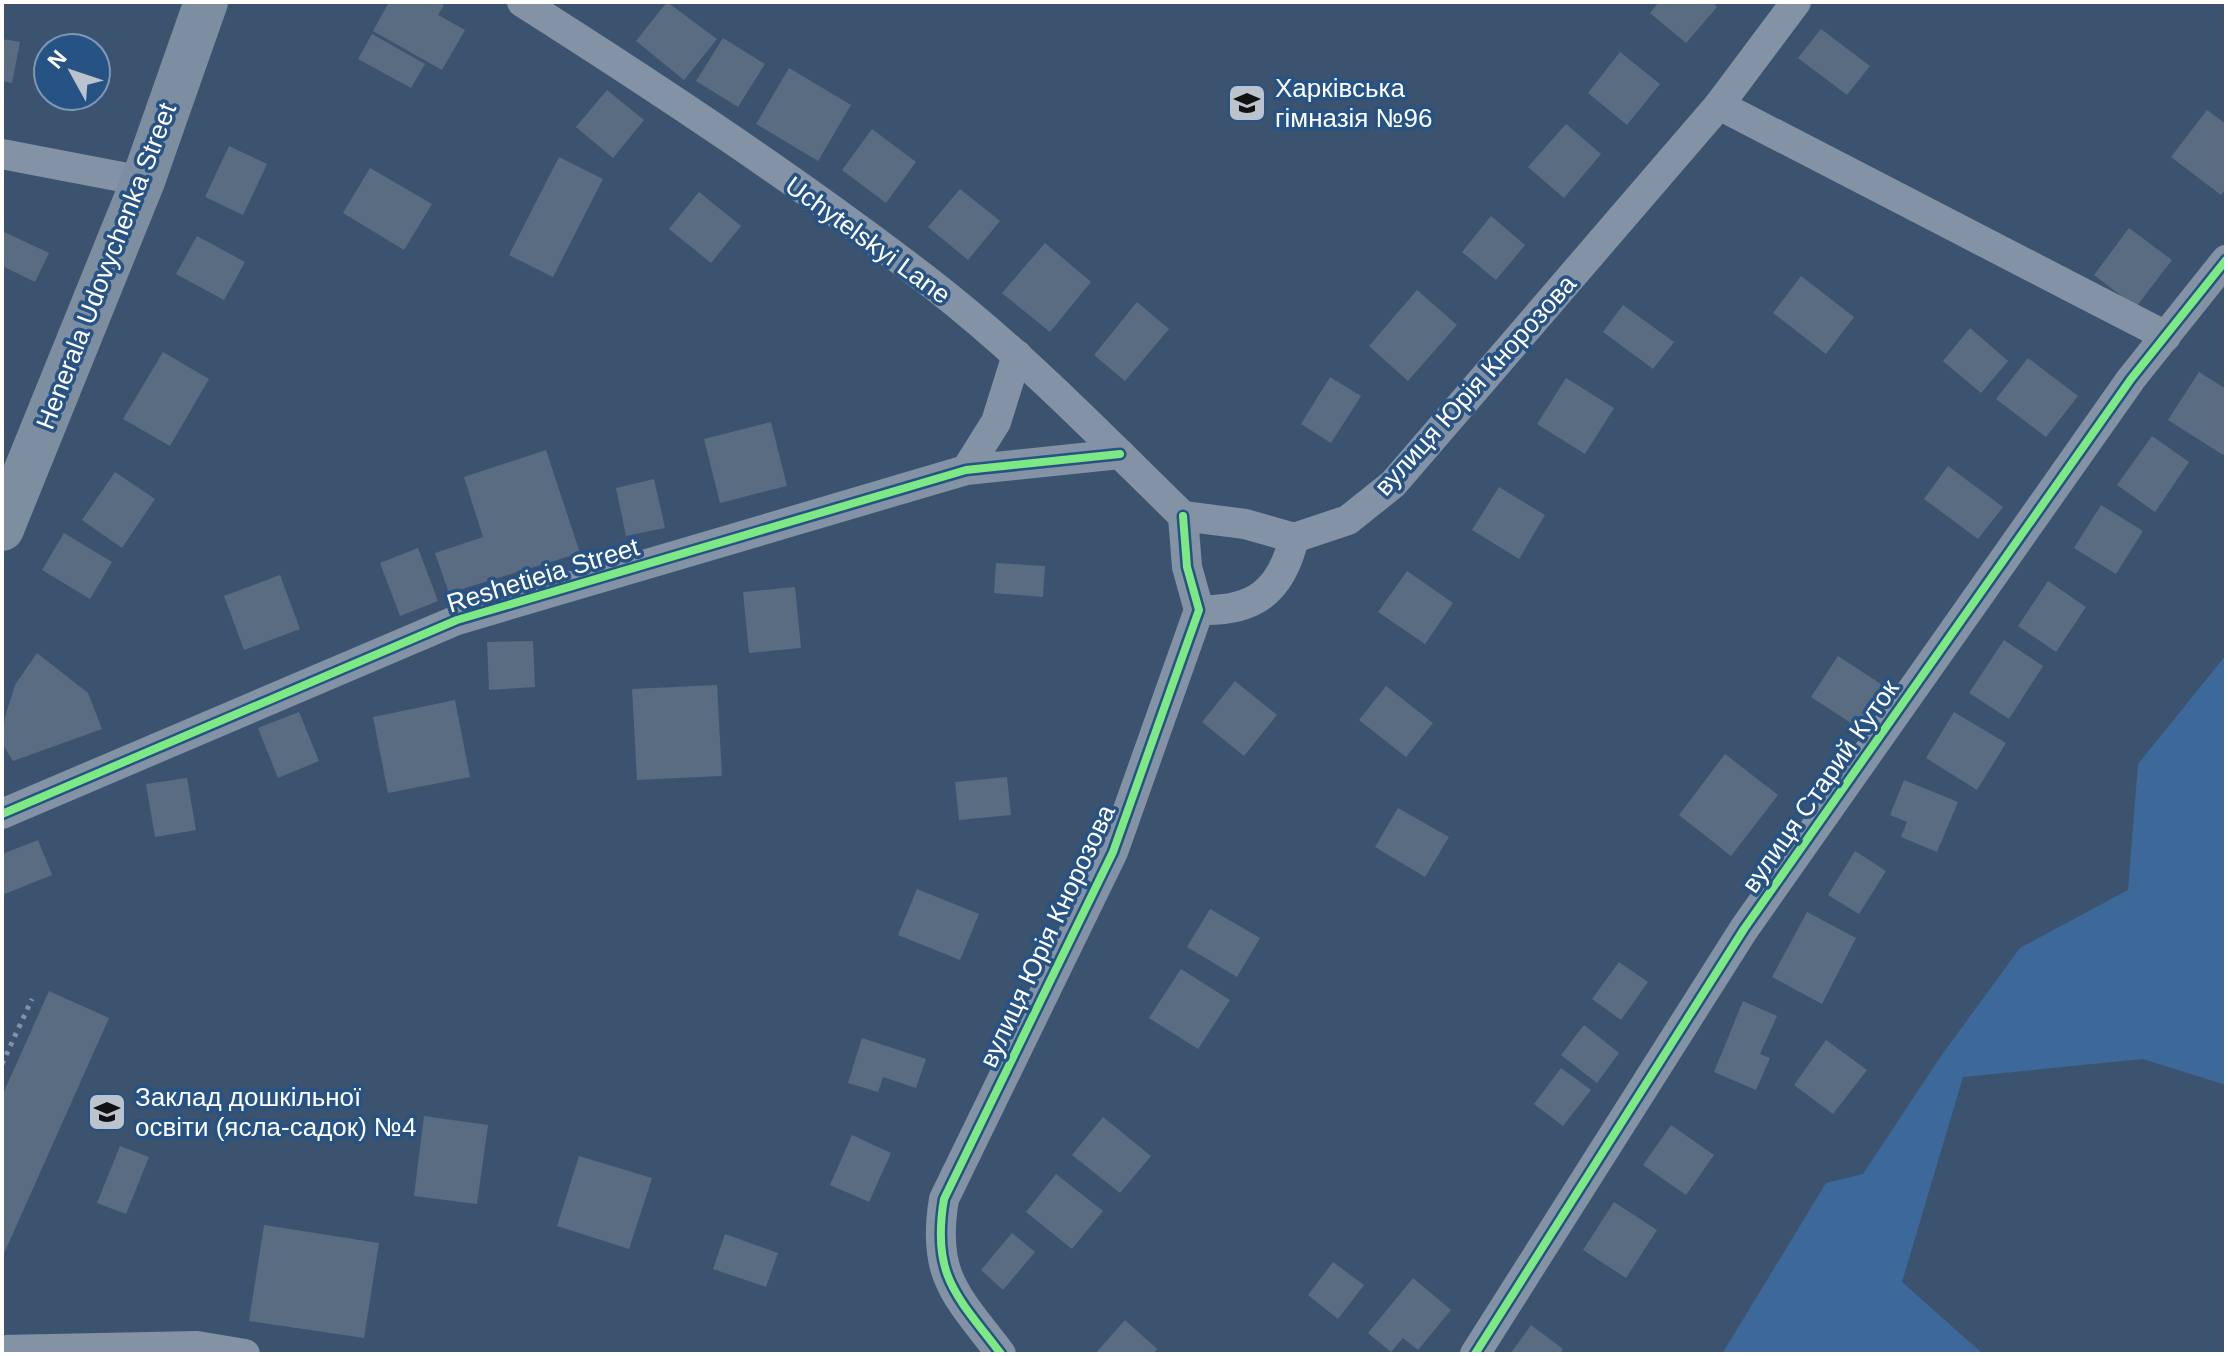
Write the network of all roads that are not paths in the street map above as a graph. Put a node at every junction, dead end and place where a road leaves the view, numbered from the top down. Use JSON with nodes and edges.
{"nodes":[{"id":1,"x":206,"y":2,"type":"edge"},
{"id":2,"x":522,"y":2,"type":"edge"},
{"id":3,"x":1796,"y":2,"type":"edge"},
{"id":4,"x":1719,"y":105,"type":"junction"},
{"id":5,"x":2,"y":154,"type":"edge"},
{"id":6,"x":143,"y":181,"type":"junction"},
{"id":7,"x":2226,"y":260,"type":"edge"},
{"id":8,"x":2166,"y":336,"type":"junction"},
{"id":9,"x":1017,"y":355,"type":"junction"},
{"id":10,"x":1120,"y":454,"type":"junction"},
{"id":11,"x":966,"y":470,"type":"junction"},
{"id":12,"x":1183,"y":516,"type":"junction"},
{"id":13,"x":2,"y":529,"type":"edge"},
{"id":14,"x":1294,"y":538,"type":"junction"},
{"id":15,"x":1199,"y":610,"type":"junction"},
{"id":16,"x":2,"y":814,"type":"edge"},
{"id":17,"x":2,"y":1350,"type":"edge"},
{"id":18,"x":245,"y":1354,"type":"edge"},
{"id":19,"x":1001,"y":1354,"type":"edge"},
{"id":20,"x":1475,"y":1354,"type":"edge"}],
"edges":[{"from":1,"to":6,"type":"main road","name":"Henerala Udovychenka Street"},
{"from":2,"to":9,"type":"street","name":"Uchytelskyi Lane"},
{"from":3,"to":4,"type":"street","name":"вулиця Юрія Кнорозова"},
{"from":4,"to":8,"type":"street"},
{"from":4,"to":14,"type":"street","name":"вулиця Юрія Кнорозова"},
{"from":5,"to":6,"type":"street"},
{"from":6,"to":13,"type":"main road","name":"Henerala Udovychenka Street"},
{"from":7,"to":8,"type":"street","name":"вулиця Старий Куток"},
{"from":8,"to":20,"type":"street","name":"вулиця Старий Куток"},
{"from":9,"to":10,"type":"street","name":"Uchytelskyi Lane"},
{"from":9,"to":11,"type":"street"},
{"from":10,"to":11,"type":"street","name":"Reshetieia Street"},
{"from":10,"to":12,"type":"street","name":"Uchytelskyi Lane"},
{"from":11,"to":16,"type":"street","name":"Reshetieia Street"},
{"from":12,"to":14,"type":"street"},
{"from":12,"to":15,"type":"street"},
{"from":14,"to":15,"type":"street"},
{"from":15,"to":19,"type":"street","name":"вулиця Юрія Кнорозова"},
{"from":17,"to":18,"type":"street"}]}
